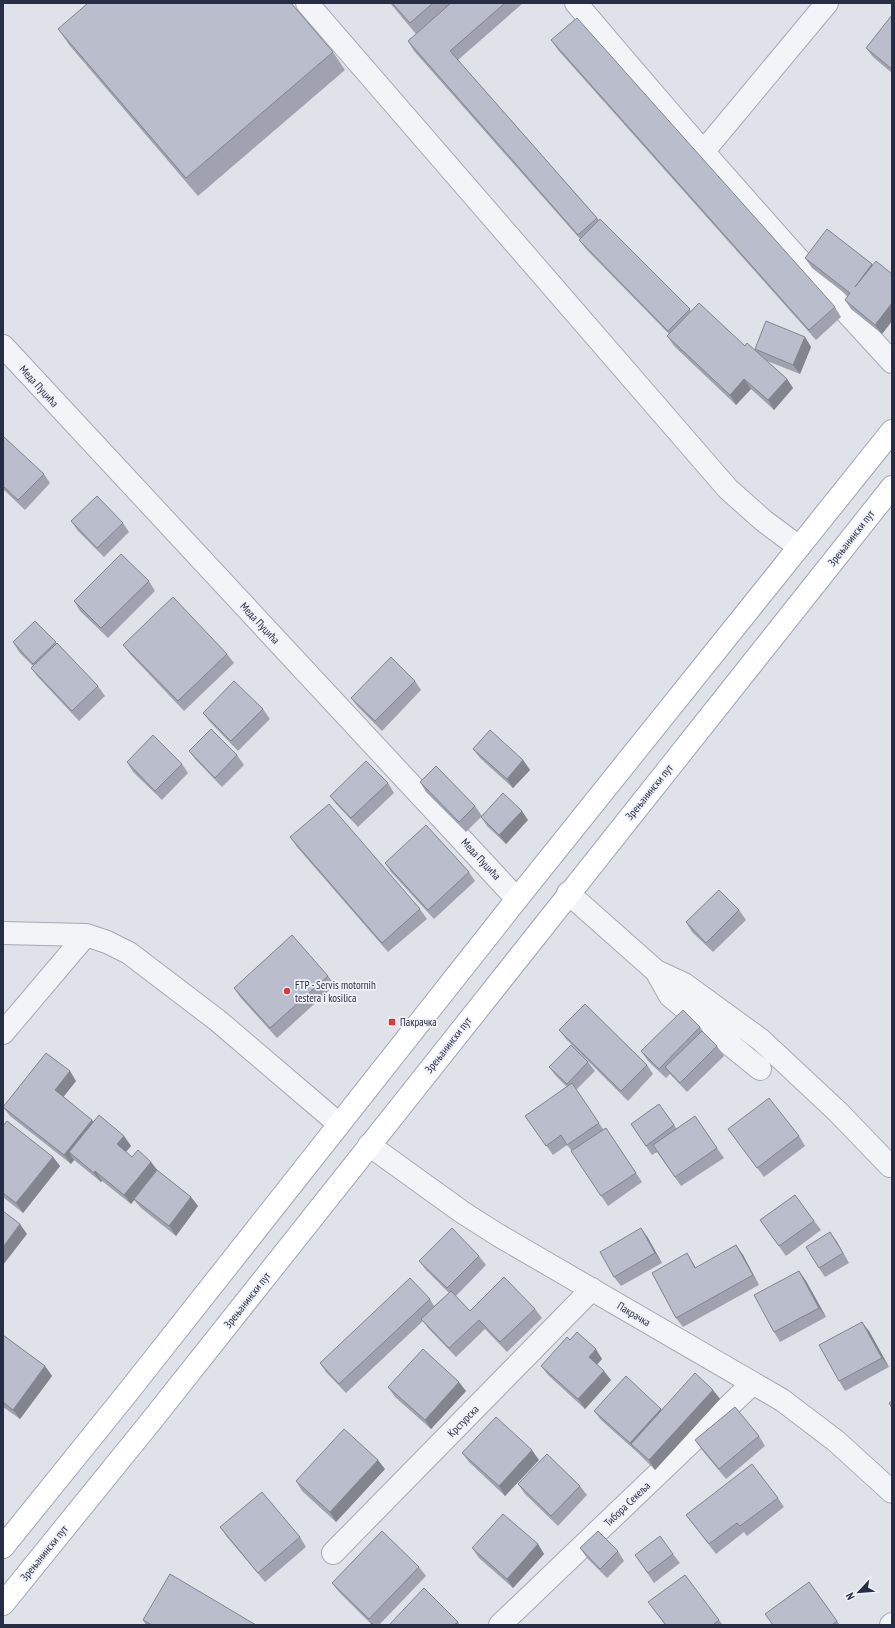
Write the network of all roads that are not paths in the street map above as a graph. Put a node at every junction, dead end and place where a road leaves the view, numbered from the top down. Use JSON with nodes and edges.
{"nodes":[{"id":1,"x":307,"y":3,"type":"edge"},
{"id":2,"x":576,"y":3,"type":"edge"},
{"id":3,"x":827,"y":3,"type":"edge"},
{"id":4,"x":703,"y":152,"type":"junction"},
{"id":5,"x":3,"y":346,"type":"edge"},
{"id":6,"x":892,"y":362,"type":"edge"},
{"id":7,"x":892,"y":431,"type":"edge"},
{"id":8,"x":892,"y":486,"type":"edge"},
{"id":9,"x":799,"y":547,"type":"junction"},
{"id":10,"x":568,"y":893,"type":"junction"},
{"id":11,"x":517,"y":899,"type":"junction"},
{"id":12,"x":3,"y":933,"type":"edge"},
{"id":13,"x":86,"y":935,"type":"junction"},
{"id":14,"x":656,"y":971,"type":"junction"},
{"id":15,"x":3,"y":1034,"type":"edge"},
{"id":16,"x":760,"y":1069,"type":"dead end"},
{"id":17,"x":339,"y":1124,"type":"junction"},
{"id":18,"x":369,"y":1145,"type":"junction"},
{"id":19,"x":890,"y":1166,"type":"dead end"},
{"id":20,"x":592,"y":1289,"type":"junction"},
{"id":21,"x":754,"y":1383,"type":"junction"},
{"id":22,"x":892,"y":1492,"type":"edge"},
{"id":23,"x":3,"y":1547,"type":"edge"},
{"id":24,"x":333,"y":1553,"type":"dead end"},
{"id":25,"x":3,"y":1604,"type":"edge"},
{"id":26,"x":500,"y":1625,"type":"edge"}],
"edges":[{"from":1,"to":9,"type":"street"},
{"from":2,"to":4,"type":"street"},
{"from":3,"to":4,"type":"street"},
{"from":4,"to":6,"type":"street"},
{"from":5,"to":11,"type":"street","name":"Меда Пуцића"},
{"from":7,"to":9,"type":"main road"},
{"from":8,"to":10,"type":"main road","name":"Зрењанински пут"},
{"from":9,"to":11,"type":"main road"},
{"from":10,"to":14,"type":"street"},
{"from":10,"to":18,"type":"main road","name":"Зрењанински пут"},
{"from":11,"to":17,"type":"main road"},
{"from":12,"to":13,"type":"street"},
{"from":13,"to":15,"type":"street"},
{"from":13,"to":17,"type":"street"},
{"from":14,"to":16,"type":"street"},
{"from":14,"to":19,"type":"street"},
{"from":17,"to":23,"type":"main road"},
{"from":18,"to":20,"type":"street","name":"Пакрачка"},
{"from":18,"to":25,"type":"main road","name":"Зрењанински пут"},
{"from":20,"to":21,"type":"street","name":"Пакрачка"},
{"from":20,"to":24,"type":"street","name":"Крстурска"},
{"from":21,"to":22,"type":"street","name":"Пакрачка"},
{"from":21,"to":26,"type":"street","name":"Тибора Секеља"}]}
